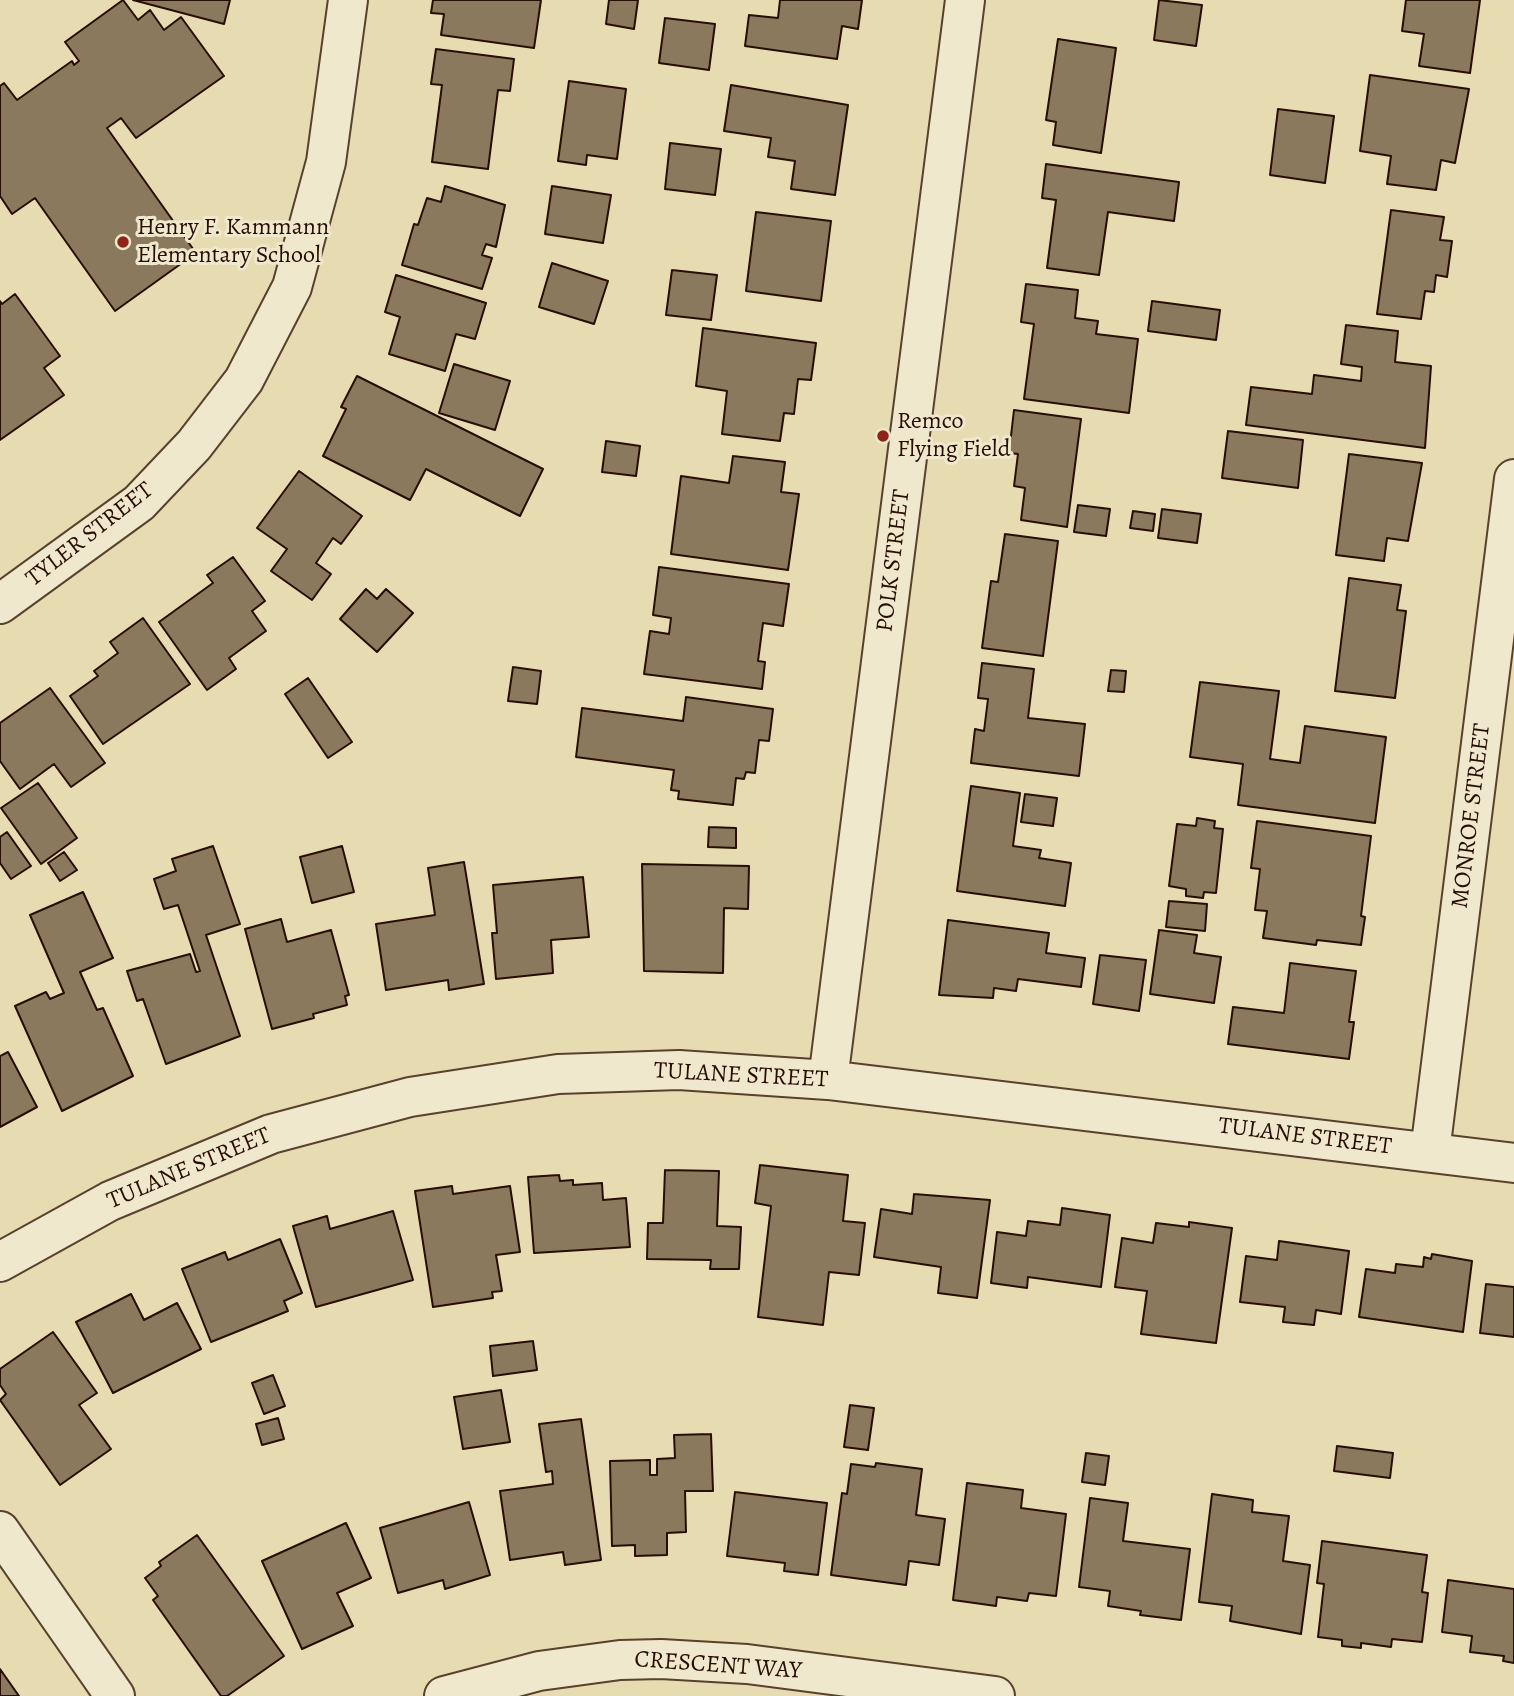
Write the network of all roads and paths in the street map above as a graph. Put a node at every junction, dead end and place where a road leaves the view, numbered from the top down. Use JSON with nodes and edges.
{"nodes":[{"id":1,"x":348,"y":0,"type":"edge"},
{"id":2,"x":965,"y":0,"type":"edge"},
{"id":3,"x":1514,"y":479,"type":"edge"},
{"id":4,"x":0,"y":604,"type":"edge"},
{"id":5,"x":828,"y":1080,"type":"junction"},
{"id":6,"x":1430,"y":1152,"type":"junction"},
{"id":7,"x":1514,"y":1163,"type":"edge"},
{"id":8,"x":0,"y":1262,"type":"edge"},
{"id":9,"x":0,"y":1531,"type":"edge"},
{"id":10,"x":115,"y":1696,"type":"edge"},
{"id":11,"x":444,"y":1696,"type":"edge"},
{"id":12,"x":995,"y":1696,"type":"edge"}],
"edges":[{"from":1,"to":4,"type":"street","name":"TYLER STREET"},
{"from":2,"to":5,"type":"street","name":"POLK STREET"},
{"from":3,"to":6,"type":"street","name":"MONROE STREET"},
{"from":5,"to":6,"type":"street","name":"TULANE STREET"},
{"from":5,"to":8,"type":"street","name":"TULANE STREET"},
{"from":6,"to":7,"type":"street","name":"TULANE STREET"},
{"from":9,"to":10,"type":"street"},
{"from":11,"to":12,"type":"street","name":"CRESCENT WAY"}]}
